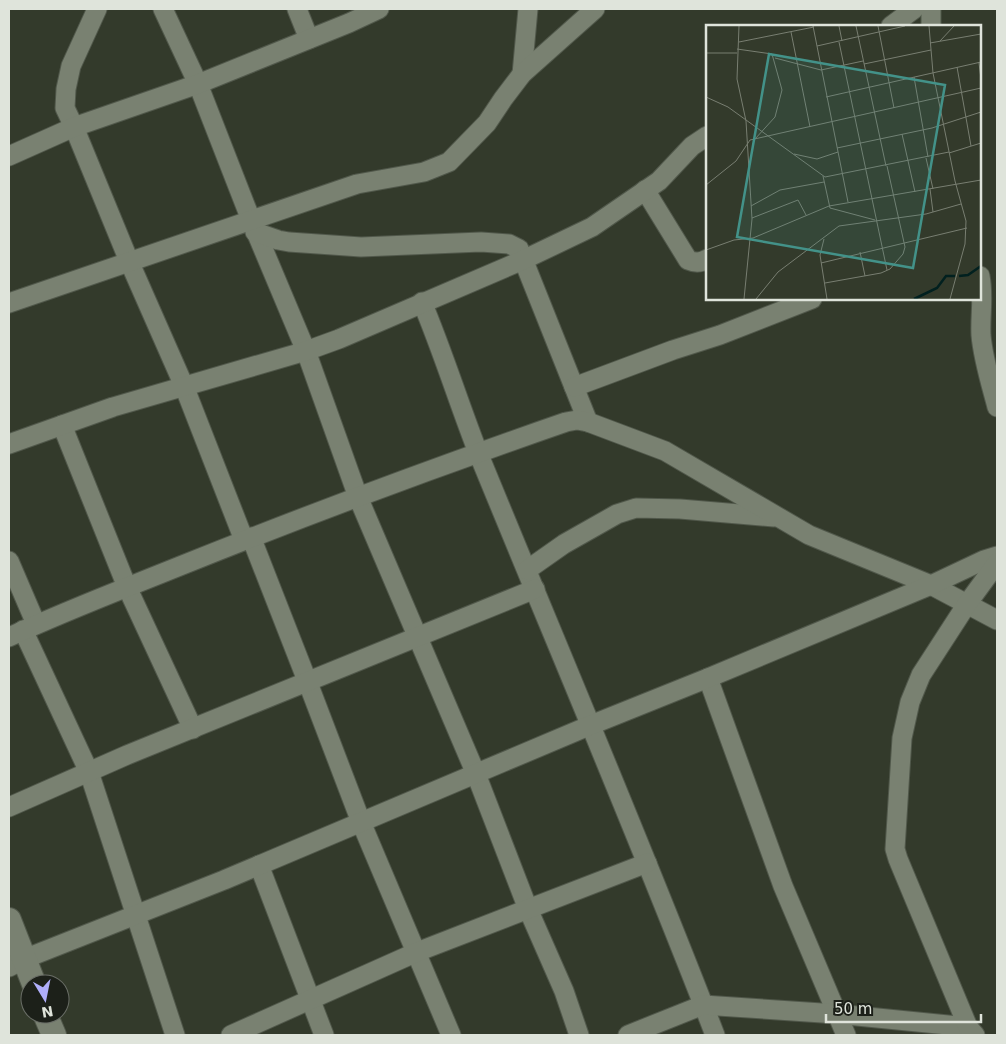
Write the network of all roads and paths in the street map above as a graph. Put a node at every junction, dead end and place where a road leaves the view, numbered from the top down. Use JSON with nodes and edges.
{"nodes":[{"id":1,"x":97,"y":9,"type":"edge"},
{"id":2,"x":163,"y":9,"type":"edge"},
{"id":3,"x":297,"y":9,"type":"edge"},
{"id":4,"x":379,"y":9,"type":"edge"},
{"id":5,"x":528,"y":9,"type":"edge"},
{"id":6,"x":595,"y":9,"type":"edge"},
{"id":7,"x":929,"y":12,"type":"edge"},
{"id":8,"x":894,"y":25,"type":"edge"},
{"id":9,"x":309,"y":38,"type":"junction"},
{"id":10,"x":522,"y":74,"type":"junction"},
{"id":11,"x":198,"y":84,"type":"junction"},
{"id":12,"x":74,"y":127,"type":"junction"},
{"id":13,"x":706,"y":137,"type":"edge"},
{"id":14,"x":9,"y":156,"type":"edge"},
{"id":15,"x":645,"y":190,"type":"junction"},
{"id":16,"x":253,"y":226,"type":"junction"},
{"id":17,"x":523,"y":260,"type":"junction"},
{"id":18,"x":706,"y":260,"type":"edge"},
{"id":19,"x":130,"y":261,"type":"junction"},
{"id":20,"x":981,"y":282,"type":"edge"},
{"id":21,"x":809,"y":300,"type":"edge"},
{"id":22,"x":422,"y":302,"type":"junction"},
{"id":23,"x":9,"y":303,"type":"edge"},
{"id":24,"x":306,"y":351,"type":"junction"},
{"id":25,"x":184,"y":386,"type":"junction"},
{"id":26,"x":574,"y":387,"type":"junction"},
{"id":27,"x":997,"y":407,"type":"edge"},
{"id":28,"x":588,"y":422,"type":"junction"},
{"id":29,"x":62,"y":425,"type":"junction"},
{"id":30,"x":9,"y":444,"type":"edge"},
{"id":31,"x":478,"y":452,"type":"junction"},
{"id":32,"x":358,"y":497,"type":"junction"},
{"id":33,"x":779,"y":518,"type":"junction"},
{"id":34,"x":247,"y":539,"type":"junction"},
{"id":35,"x":997,"y":556,"type":"edge"},
{"id":36,"x":9,"y":561,"type":"edge"},
{"id":37,"x":997,"y":563,"type":"edge"},
{"id":38,"x":527,"y":570,"type":"junction"},
{"id":39,"x":931,"y":585,"type":"junction"},
{"id":40,"x":127,"y":588,"type":"junction"},
{"id":41,"x":536,"y":589,"type":"junction"},
{"id":42,"x":967,"y":604,"type":"junction"},
{"id":43,"x":997,"y":620,"type":"edge"},
{"id":44,"x":23,"y":630,"type":"edge"},
{"id":45,"x":417,"y":638,"type":"junction"},
{"id":46,"x":708,"y":678,"type":"junction"},
{"id":47,"x":308,"y":683,"type":"junction"},
{"id":48,"x":591,"y":724,"type":"junction"},
{"id":49,"x":193,"y":729,"type":"junction"},
{"id":50,"x":89,"y":772,"type":"junction"},
{"id":51,"x":476,"y":774,"type":"junction"},
{"id":52,"x":9,"y":807,"type":"edge"},
{"id":53,"x":361,"y":822,"type":"junction"},
{"id":54,"x":647,"y":864,"type":"junction"},
{"id":55,"x":259,"y":865,"type":"junction"},
{"id":56,"x":528,"y":910,"type":"junction"},
{"id":57,"x":137,"y":914,"type":"junction"},
{"id":58,"x":9,"y":920,"type":"edge"},
{"id":59,"x":417,"y":952,"type":"junction"},
{"id":60,"x":16,"y":963,"type":"edge"},
{"id":61,"x":25,"y":974,"type":"edge"},
{"id":62,"x":311,"y":999,"type":"junction"},
{"id":63,"x":703,"y":1005,"type":"junction"},
{"id":64,"x":837,"y":1014,"type":"junction"},
{"id":65,"x":971,"y":1031,"type":"edge"},
{"id":66,"x":175,"y":1035,"type":"edge"},
{"id":67,"x":231,"y":1035,"type":"edge"},
{"id":68,"x":324,"y":1035,"type":"edge"},
{"id":69,"x":451,"y":1035,"type":"edge"},
{"id":70,"x":579,"y":1035,"type":"edge"},
{"id":71,"x":628,"y":1035,"type":"edge"},
{"id":72,"x":714,"y":1035,"type":"edge"},
{"id":73,"x":846,"y":1035,"type":"edge"}],
"edges":[{"from":1,"to":12,"type":"street"},
{"from":2,"to":11,"type":"street"},
{"from":3,"to":9,"type":"street"},
{"from":4,"to":9,"type":"street"},
{"from":5,"to":10,"type":"street"},
{"from":6,"to":10,"type":"street"},
{"from":7,"to":8,"type":"street"},
{"from":9,"to":11,"type":"street"},
{"from":10,"to":16,"type":"street"},
{"from":11,"to":12,"type":"street"},
{"from":11,"to":16,"type":"street"},
{"from":12,"to":14,"type":"street"},
{"from":12,"to":19,"type":"street"},
{"from":13,"to":15,"type":"street"},
{"from":15,"to":17,"type":"street"},
{"from":15,"to":18,"type":"street"},
{"from":16,"to":17,"type":"street"},
{"from":16,"to":19,"type":"street"},
{"from":16,"to":24,"type":"street"},
{"from":17,"to":22,"type":"street"},
{"from":17,"to":26,"type":"street"},
{"from":19,"to":23,"type":"street"},
{"from":19,"to":25,"type":"street"},
{"from":20,"to":27,"type":"street"},
{"from":21,"to":26,"type":"street"},
{"from":22,"to":24,"type":"street"},
{"from":22,"to":31,"type":"street"},
{"from":24,"to":25,"type":"street"},
{"from":24,"to":32,"type":"street"},
{"from":25,"to":29,"type":"street"},
{"from":25,"to":34,"type":"street"},
{"from":26,"to":28,"type":"street"},
{"from":28,"to":31,"type":"street"},
{"from":28,"to":33,"type":"street"},
{"from":29,"to":30,"type":"street"},
{"from":29,"to":40,"type":"street"},
{"from":31,"to":32,"type":"street"},
{"from":31,"to":38,"type":"street"},
{"from":32,"to":34,"type":"street"},
{"from":32,"to":45,"type":"street"},
{"from":33,"to":38,"type":"street"},
{"from":33,"to":39,"type":"street"},
{"from":34,"to":40,"type":"street"},
{"from":34,"to":47,"type":"street"},
{"from":35,"to":39,"type":"street"},
{"from":36,"to":44,"type":"street"},
{"from":37,"to":42,"type":"street"},
{"from":38,"to":41,"type":"street"},
{"from":39,"to":42,"type":"street"},
{"from":39,"to":46,"type":"street"},
{"from":40,"to":44,"type":"street"},
{"from":40,"to":49,"type":"street"},
{"from":41,"to":45,"type":"street"},
{"from":41,"to":48,"type":"street"},
{"from":42,"to":43,"type":"street"},
{"from":42,"to":65,"type":"street"},
{"from":44,"to":50,"type":"street"},
{"from":45,"to":47,"type":"street"},
{"from":45,"to":51,"type":"street"},
{"from":46,"to":48,"type":"street"},
{"from":46,"to":64,"type":"street"},
{"from":47,"to":49,"type":"street"},
{"from":47,"to":53,"type":"street"},
{"from":48,"to":51,"type":"street"},
{"from":48,"to":54,"type":"street"},
{"from":49,"to":50,"type":"street"},
{"from":50,"to":52,"type":"street"},
{"from":50,"to":57,"type":"street"},
{"from":51,"to":53,"type":"street"},
{"from":51,"to":56,"type":"street"},
{"from":53,"to":55,"type":"street"},
{"from":53,"to":59,"type":"street"},
{"from":54,"to":56,"type":"street"},
{"from":54,"to":63,"type":"street"},
{"from":55,"to":57,"type":"street"},
{"from":55,"to":62,"type":"street"},
{"from":56,"to":59,"type":"street"},
{"from":56,"to":70,"type":"street"},
{"from":57,"to":60,"type":"street"},
{"from":57,"to":66,"type":"street"},
{"from":58,"to":60,"type":"street"},
{"from":59,"to":62,"type":"street"},
{"from":59,"to":69,"type":"street"},
{"from":60,"to":61,"type":"street"},
{"from":62,"to":67,"type":"street"},
{"from":62,"to":68,"type":"street"},
{"from":63,"to":64,"type":"street"},
{"from":63,"to":71,"type":"street"},
{"from":63,"to":72,"type":"street"},
{"from":64,"to":65,"type":"street"},
{"from":64,"to":73,"type":"street"}]}
